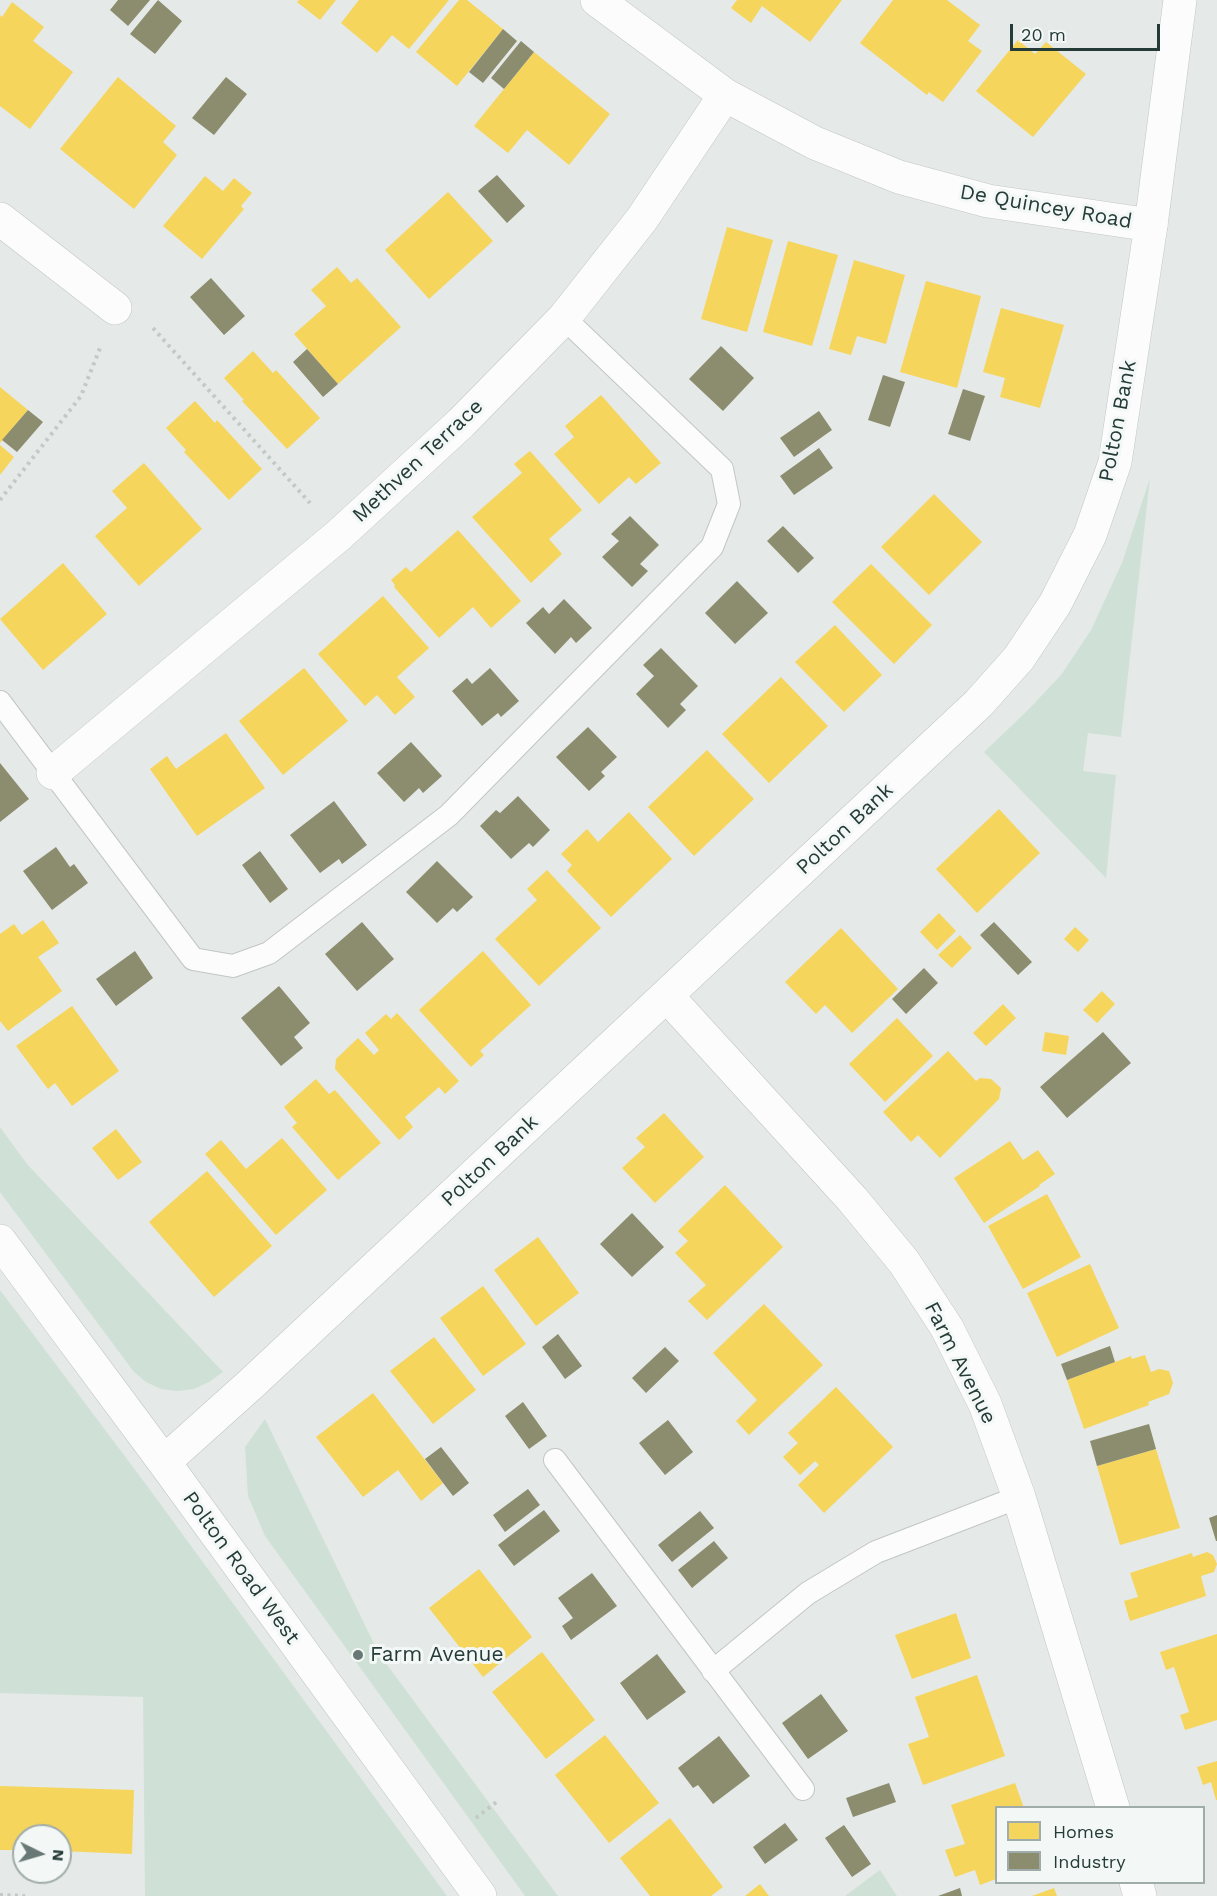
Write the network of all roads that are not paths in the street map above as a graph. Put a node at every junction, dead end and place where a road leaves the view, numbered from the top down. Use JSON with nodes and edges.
{"nodes":[{"id":1,"x":597,"y":0,"type":"edge"},
{"id":2,"x":1180,"y":0,"type":"edge"},
{"id":3,"x":725,"y":95,"type":"junction"},
{"id":4,"x":0,"y":219,"type":"edge"},
{"id":5,"x":1151,"y":225,"type":"junction"},
{"id":6,"x":115,"y":308,"type":"road end"},
{"id":7,"x":564,"y":318,"type":"junction"},
{"id":8,"x":0,"y":702,"type":"edge"},
{"id":9,"x":53,"y":773,"type":"junction"},
{"id":10,"x":667,"y":996,"type":"junction"},
{"id":11,"x":0,"y":1241,"type":"edge"},
{"id":12,"x":555,"y":1460,"type":"dead end"},
{"id":13,"x":164,"y":1462,"type":"junction"},
{"id":14,"x":1019,"y":1497,"type":"junction"},
{"id":15,"x":713,"y":1671,"type":"junction"},
{"id":16,"x":803,"y":1790,"type":"dead end"},
{"id":17,"x":1112,"y":1806,"type":"edge"},
{"id":18,"x":480,"y":1896,"type":"edge"}],
"edges":[{"from":1,"to":3,"type":"street","name":"De Quincey Road"},
{"from":2,"to":5,"type":"street","name":"Polton Bank"},
{"from":3,"to":5,"type":"street","name":"De Quincey Road"},
{"from":3,"to":7,"type":"street","name":"Methven Terrace"},
{"from":4,"to":6,"type":"street"},
{"from":5,"to":10,"type":"street","name":"Polton Bank"},
{"from":7,"to":9,"type":"street","name":"Methven Terrace"},
{"from":7,"to":9,"type":"lane"},
{"from":8,"to":9,"type":"lane"},
{"from":10,"to":13,"type":"street","name":"Polton Bank"},
{"from":10,"to":14,"type":"street","name":"Farm Avenue"},
{"from":11,"to":13,"type":"street","name":"Polton Road West"},
{"from":12,"to":15,"type":"lane"},
{"from":13,"to":18,"type":"street","name":"Polton Road West"},
{"from":14,"to":15,"type":"lane"},
{"from":14,"to":17,"type":"street","name":"Farm Avenue"},
{"from":15,"to":16,"type":"lane"}]}
